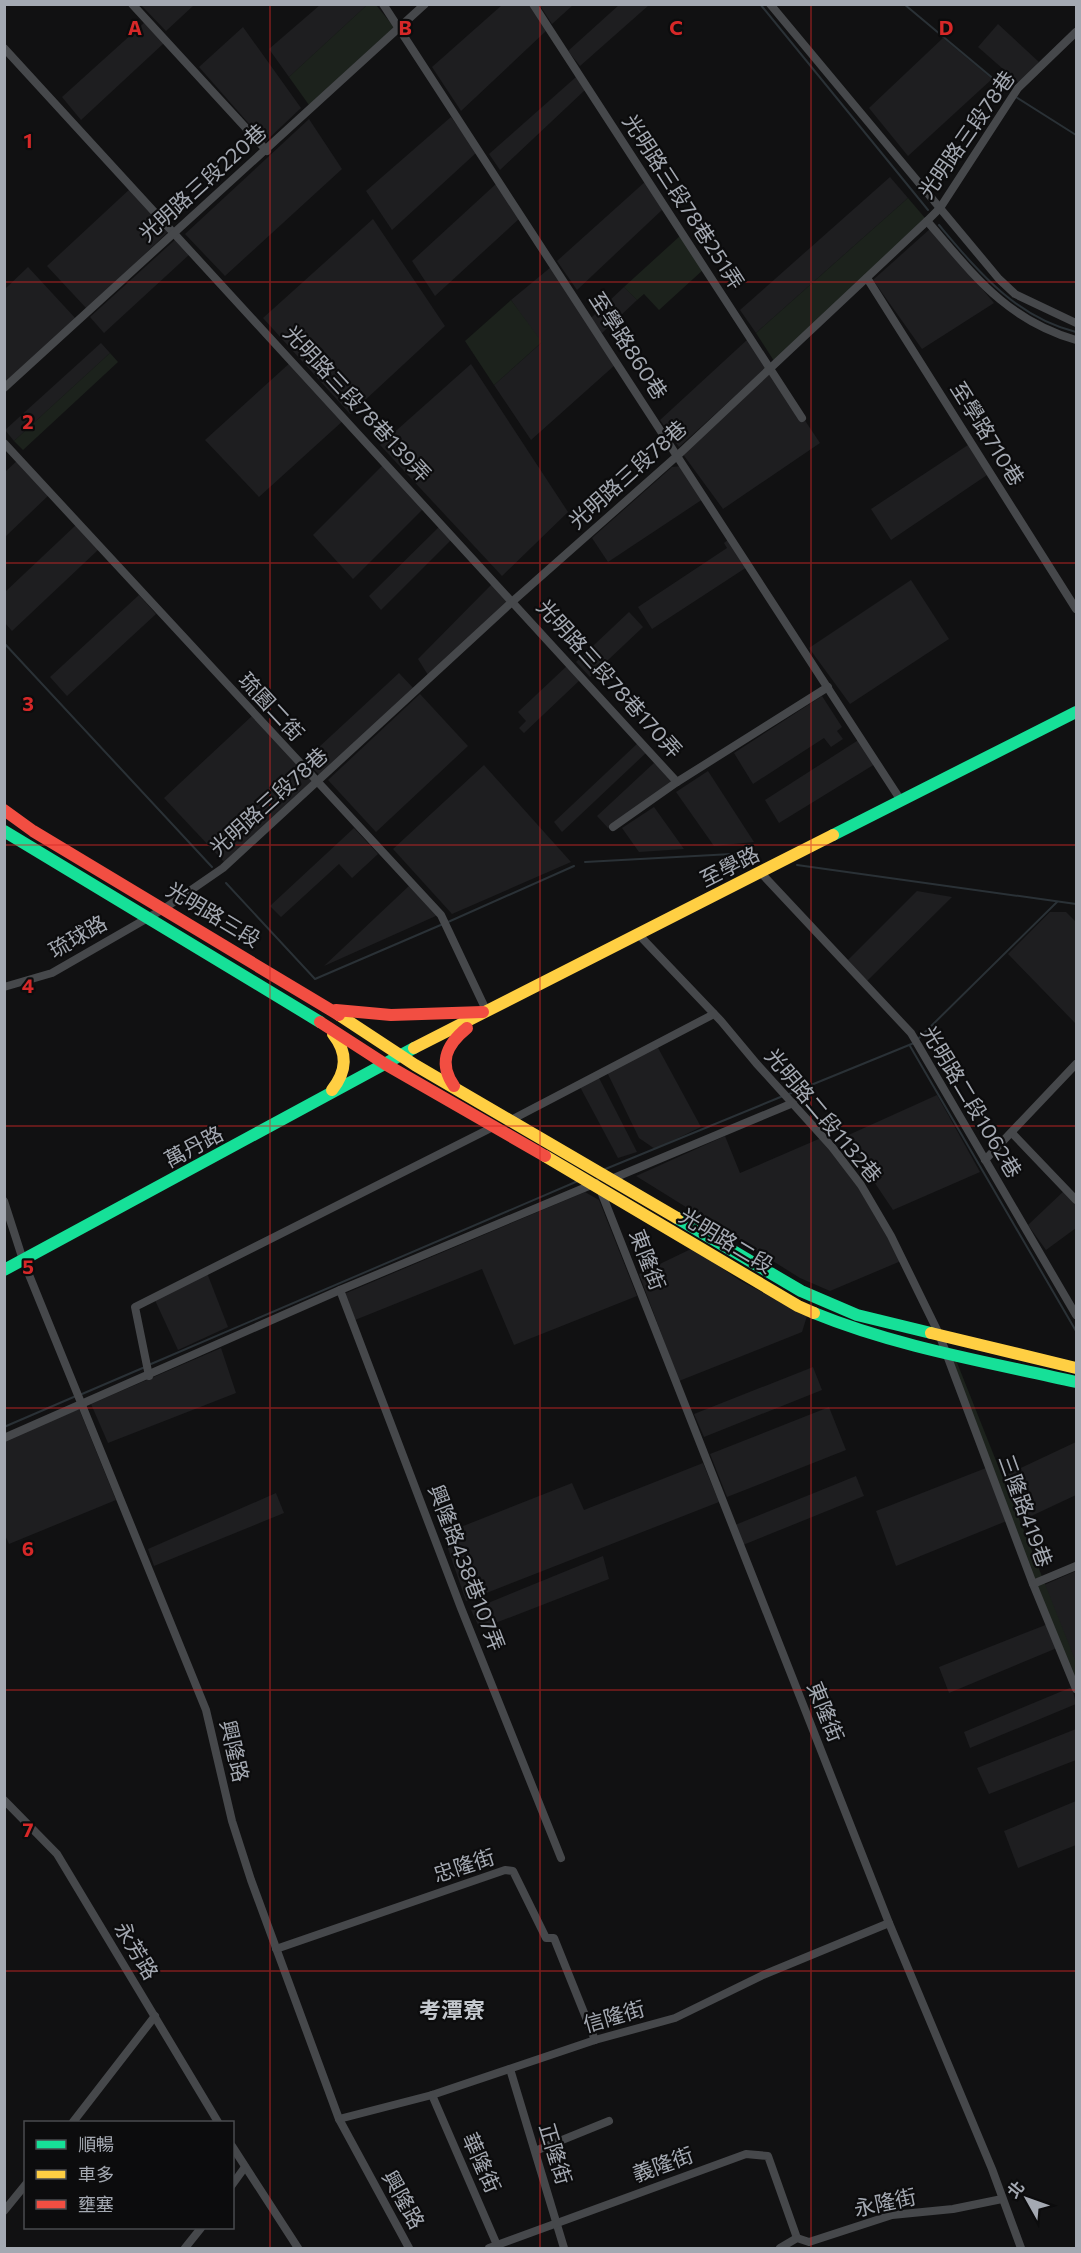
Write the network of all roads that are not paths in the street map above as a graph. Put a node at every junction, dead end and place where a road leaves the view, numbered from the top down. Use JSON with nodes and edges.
{"nodes":[{"id":1,"x":132,"y":4,"type":"edge"},
{"id":2,"x":383,"y":4,"type":"edge"},
{"id":3,"x":425,"y":4,"type":"edge"},
{"id":4,"x":533,"y":4,"type":"edge"},
{"id":5,"x":770,"y":4,"type":"edge"},
{"id":6,"x":400,"y":28,"type":"junction"},
{"id":7,"x":1077,"y":32,"type":"edge"},
{"id":8,"x":4,"y":48,"type":"edge"},
{"id":9,"x":267,"y":151,"type":"junction"},
{"id":10,"x":940,"y":208,"type":"junction"},
{"id":11,"x":927,"y":221,"type":"junction"},
{"id":12,"x":174,"y":232,"type":"junction"},
{"id":13,"x":867,"y":278,"type":"junction"},
{"id":14,"x":1077,"y":323,"type":"edge"},
{"id":15,"x":1077,"y":340,"type":"edge"},
{"id":16,"x":770,"y":369,"type":"junction"},
{"id":17,"x":4,"y":388,"type":"edge"},
{"id":18,"x":802,"y":418,"type":"dead end"},
{"id":19,"x":4,"y":443,"type":"edge"},
{"id":20,"x":678,"y":456,"type":"junction"},
{"id":21,"x":513,"y":601,"type":"junction"},
{"id":22,"x":1077,"y":609,"type":"edge"},
{"id":23,"x":828,"y":687,"type":"junction"},
{"id":24,"x":1077,"y":712,"type":"edge"},
{"id":25,"x":677,"y":782,"type":"junction"},
{"id":26,"x":317,"y":784,"type":"junction"},
{"id":27,"x":900,"y":799,"type":"junction"},
{"id":28,"x":4,"y":810,"type":"edge"},
{"id":29,"x":613,"y":827,"type":"dead end"},
{"id":30,"x":4,"y":831,"type":"edge"},
{"id":31,"x":760,"y":873,"type":"junction"},
{"id":32,"x":165,"y":908,"type":"junction"},
{"id":33,"x":148,"y":918,"type":"junction"},
{"id":34,"x":639,"y":935,"type":"junction"},
{"id":35,"x":4,"y":987,"type":"edge"},
{"id":36,"x":327,"y":1008,"type":"junction"},
{"id":37,"x":487,"y":1012,"type":"junction"},
{"id":38,"x":714,"y":1014,"type":"junction"},
{"id":39,"x":321,"y":1023,"type":"junction"},
{"id":40,"x":400,"y":1055,"type":"junction"},
{"id":41,"x":385,"y":1064,"type":"junction"},
{"id":42,"x":1077,"y":1064,"type":"edge"},
{"id":43,"x":456,"y":1088,"type":"junction"},
{"id":44,"x":326,"y":1096,"type":"junction"},
{"id":45,"x":793,"y":1103,"type":"junction"},
{"id":46,"x":511,"y":1120,"type":"junction"},
{"id":47,"x":495,"y":1126,"type":"junction"},
{"id":48,"x":1012,"y":1133,"type":"junction"},
{"id":49,"x":985,"y":1160,"type":"junction"},
{"id":50,"x":602,"y":1183,"type":"junction"},
{"id":51,"x":1077,"y":1200,"type":"edge"},
{"id":52,"x":4,"y":1201,"type":"edge"},
{"id":53,"x":23,"y":1260,"type":"junction"},
{"id":54,"x":4,"y":1270,"type":"edge"},
{"id":55,"x":340,"y":1290,"type":"junction"},
{"id":56,"x":1077,"y":1315,"type":"edge"},
{"id":57,"x":943,"y":1344,"type":"junction"},
{"id":58,"x":1077,"y":1368,"type":"edge"},
{"id":59,"x":148,"y":1369,"type":"junction"},
{"id":60,"x":1077,"y":1383,"type":"edge"},
{"id":61,"x":80,"y":1398,"type":"junction"},
{"id":62,"x":4,"y":1438,"type":"edge"},
{"id":63,"x":1077,"y":1566,"type":"edge"},
{"id":64,"x":1033,"y":1584,"type":"junction"},
{"id":65,"x":1077,"y":1689,"type":"edge"},
{"id":66,"x":4,"y":1800,"type":"edge"},
{"id":67,"x":561,"y":1858,"type":"dead end"},
{"id":68,"x":889,"y":1923,"type":"junction"},
{"id":69,"x":276,"y":1949,"type":"junction"},
{"id":70,"x":155,"y":2016,"type":"junction"},
{"id":71,"x":596,"y":2040,"type":"junction"},
{"id":72,"x":510,"y":2069,"type":"junction"},
{"id":73,"x":432,"y":2095,"type":"junction"},
{"id":74,"x":339,"y":2119,"type":"junction"},
{"id":75,"x":74,"y":2121,"type":"edge"},
{"id":76,"x":217,"y":2121,"type":"edge"},
{"id":77,"x":609,"y":2121,"type":"dead end"},
{"id":78,"x":234,"y":2149,"type":"edge"},
{"id":79,"x":535,"y":2151,"type":"junction"},
{"id":80,"x":245,"y":2168,"type":"junction"},
{"id":81,"x":234,"y":2182,"type":"edge"},
{"id":82,"x":24,"y":2186,"type":"edge"},
{"id":83,"x":1002,"y":2199,"type":"junction"},
{"id":84,"x":4,"y":2211,"type":"edge"},
{"id":85,"x":557,"y":2223,"type":"junction"},
{"id":86,"x":200,"y":2229,"type":"edge"},
{"id":87,"x":797,"y":2238,"type":"junction"},
{"id":88,"x":493,"y":2247,"type":"edge"},
{"id":89,"x":185,"y":2248,"type":"edge"},
{"id":90,"x":298,"y":2248,"type":"edge"},
{"id":91,"x":409,"y":2248,"type":"edge"},
{"id":92,"x":564,"y":2248,"type":"edge"},
{"id":93,"x":780,"y":2248,"type":"edge"},
{"id":94,"x":1021,"y":2248,"type":"edge"}],
"edges":[{"from":1,"to":9,"type":"street"},
{"from":2,"to":6,"type":"street","name":"至學路860巷"},
{"from":3,"to":6,"type":"street","name":"光明路三段220巷"},
{"from":4,"to":16,"type":"street","name":"光明路三段78巷251弄"},
{"from":5,"to":10,"type":"street"},
{"from":6,"to":9,"type":"street","name":"光明路三段220巷"},
{"from":6,"to":20,"type":"street","name":"至學路860巷"},
{"from":7,"to":10,"type":"street","name":"光明路三段78巷"},
{"from":8,"to":12,"type":"street","name":"光明路三段78巷139弄"},
{"from":9,"to":12,"type":"street","name":"光明路三段220巷"},
{"from":10,"to":11,"type":"street","name":"光明路三段78巷"},
{"from":10,"to":14,"type":"street"},
{"from":11,"to":13,"type":"street","name":"光明路三段78巷"},
{"from":11,"to":15,"type":"street"},
{"from":12,"to":17,"type":"street","name":"光明路三段220巷"},
{"from":12,"to":21,"type":"street","name":"光明路三段78巷139弄"},
{"from":13,"to":16,"type":"street","name":"光明路三段78巷"},
{"from":13,"to":22,"type":"street","name":"至學路710巷"},
{"from":16,"to":18,"type":"street","name":"光明路三段78巷251弄"},
{"from":16,"to":20,"type":"street","name":"光明路三段78巷"},
{"from":19,"to":26,"type":"street","name":"琉園二街"},
{"from":20,"to":21,"type":"street","name":"光明路三段78巷"},
{"from":20,"to":23,"type":"street","name":"至學路860巷"},
{"from":21,"to":25,"type":"street","name":"光明路三段78巷170弄"},
{"from":21,"to":26,"type":"street","name":"光明路三段78巷"},
{"from":23,"to":25,"type":"street"},
{"from":23,"to":27,"type":"street","name":"至學路860巷"},
{"from":24,"to":27,"type":"street","name":"至學路"},
{"from":25,"to":29,"type":"street"},
{"from":26,"to":32,"type":"street","name":"光明路三段78巷"},
{"from":26,"to":37,"type":"street","name":"琉園二街"},
{"from":27,"to":31,"type":"street","name":"至學路"},
{"from":28,"to":32,"type":"street","name":"光明路三段"},
{"from":30,"to":33,"type":"street","name":"光明路三段"},
{"from":31,"to":34,"type":"street","name":"至學路"},
{"from":31,"to":49,"type":"street","name":"光明路二段1062巷"},
{"from":32,"to":33,"type":"street","name":"琉球路"},
{"from":32,"to":36,"type":"street","name":"光明路三段"},
{"from":33,"to":35,"type":"street","name":"琉球路"},
{"from":33,"to":39,"type":"street","name":"光明路三段"},
{"from":34,"to":37,"type":"street","name":"至學路"},
{"from":34,"to":38,"type":"street","name":"光明路二段1132巷"},
{"from":36,"to":37,"type":"street"},
{"from":36,"to":40,"type":"street","name":"光明路三段"},
{"from":37,"to":40,"type":"street","name":"至學路"},
{"from":37,"to":43,"type":"street"},
{"from":38,"to":45,"type":"street","name":"光明路二段1132巷"},
{"from":38,"to":46,"type":"street"},
{"from":39,"to":41,"type":"street","name":"光明路三段"},
{"from":39,"to":44,"type":"street"},
{"from":40,"to":41,"type":"street","name":"萬丹路"},
{"from":40,"to":43,"type":"street","name":"光明路二段"},
{"from":41,"to":44,"type":"street","name":"萬丹路"},
{"from":41,"to":47,"type":"street","name":"光明路二段"},
{"from":42,"to":48,"type":"street"},
{"from":43,"to":46,"type":"street","name":"光明路二段"},
{"from":44,"to":53,"type":"street","name":"萬丹路"},
{"from":45,"to":50,"type":"street"},
{"from":45,"to":57,"type":"street","name":"光明路二段1132巷"},
{"from":46,"to":50,"type":"street","name":"光明路二段"},
{"from":47,"to":50,"type":"street","name":"光明路二段"},
{"from":47,"to":59,"type":"street"},
{"from":48,"to":49,"type":"street"},
{"from":48,"to":51,"type":"street"},
{"from":49,"to":56,"type":"street","name":"光明路二段1062巷"},
{"from":50,"to":55,"type":"street"},
{"from":50,"to":57,"type":"street","name":"光明路二段"},
{"from":50,"to":57,"type":"street","name":"光明路二段"},
{"from":50,"to":68,"type":"street","name":"東隆街"},
{"from":52,"to":53,"type":"street"},
{"from":53,"to":54,"type":"street","name":"萬丹路"},
{"from":53,"to":61,"type":"street","name":"興隆路"},
{"from":55,"to":59,"type":"street"},
{"from":55,"to":67,"type":"street","name":"興隆路438巷107弄"},
{"from":57,"to":58,"type":"street","name":"光明路二段"},
{"from":57,"to":60,"type":"street","name":"光明路二段"},
{"from":57,"to":64,"type":"street","name":"三隆路419巷"},
{"from":59,"to":61,"type":"street"},
{"from":61,"to":62,"type":"street"},
{"from":61,"to":69,"type":"street","name":"興隆路"},
{"from":63,"to":64,"type":"street"},
{"from":64,"to":65,"type":"street","name":"三隆路419巷"},
{"from":66,"to":70,"type":"street","name":"永芳路"},
{"from":68,"to":71,"type":"street","name":"信隆街"},
{"from":68,"to":83,"type":"street","name":"東隆街"},
{"from":69,"to":71,"type":"street","name":"忠隆街"},
{"from":69,"to":74,"type":"street","name":"興隆路"},
{"from":70,"to":75,"type":"street"},
{"from":70,"to":76,"type":"street","name":"永芳路"},
{"from":71,"to":72,"type":"street","name":"信隆街"},
{"from":72,"to":73,"type":"street","name":"信隆街"},
{"from":72,"to":79,"type":"street","name":"正隆街"},
{"from":73,"to":74,"type":"street","name":"信隆街"},
{"from":73,"to":88,"type":"street","name":"華隆街"},
{"from":74,"to":91,"type":"street","name":"興隆路"},
{"from":77,"to":79,"type":"street"},
{"from":78,"to":80,"type":"street"},
{"from":79,"to":85,"type":"street","name":"正隆街"},
{"from":80,"to":81,"type":"street"},
{"from":80,"to":90,"type":"street"},
{"from":82,"to":84,"type":"street"},
{"from":83,"to":87,"type":"street","name":"永隆街"},
{"from":83,"to":94,"type":"street","name":"東隆街"},
{"from":85,"to":87,"type":"street","name":"義隆街"},
{"from":85,"to":88,"type":"street","name":"義隆街"},
{"from":85,"to":92,"type":"street","name":"正隆街"},
{"from":86,"to":89,"type":"street"},
{"from":87,"to":93,"type":"street","name":"永隆街"}]}
